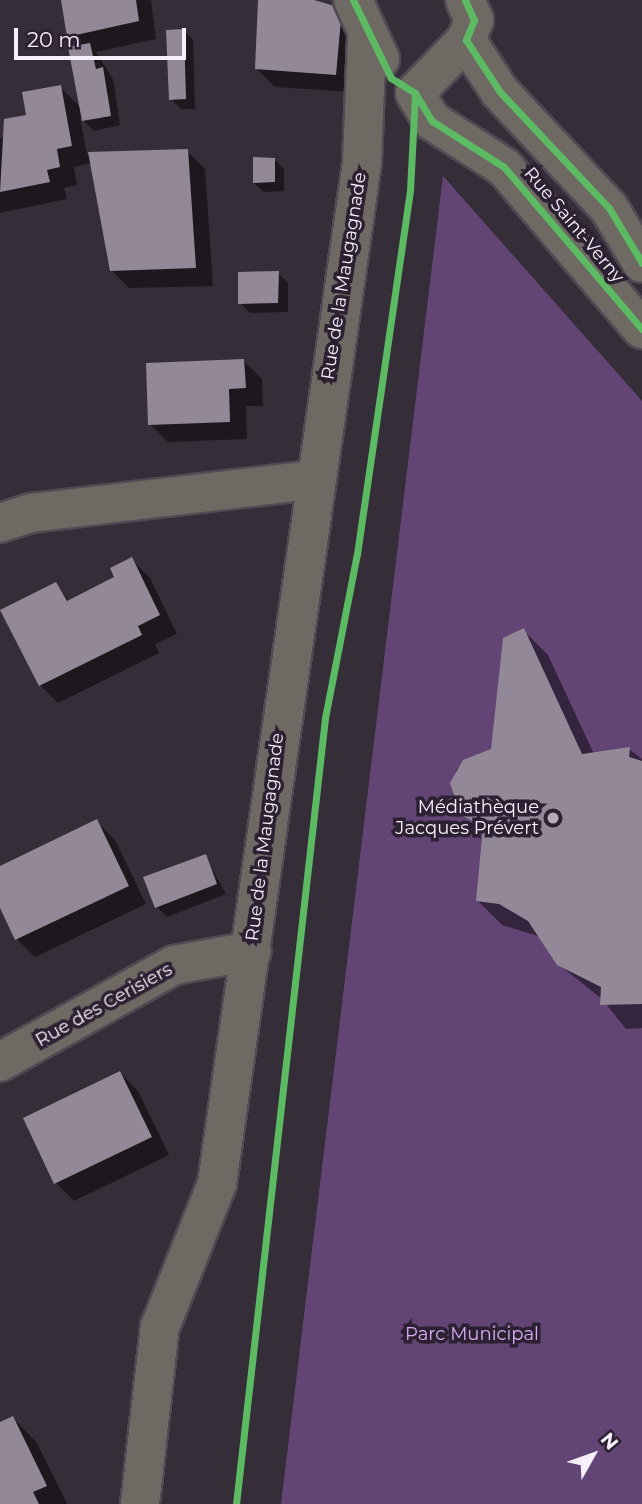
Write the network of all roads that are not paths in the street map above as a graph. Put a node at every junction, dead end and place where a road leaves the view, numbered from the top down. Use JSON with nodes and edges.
{"nodes":[{"id":1,"x":353,"y":0,"type":"edge"},
{"id":2,"x":474,"y":15,"type":"edge"},
{"id":3,"x":368,"y":36,"type":"junction"},
{"id":4,"x":410,"y":91,"type":"junction"},
{"id":5,"x":362,"y":162,"type":"junction"},
{"id":6,"x":642,"y":263,"type":"edge"},
{"id":7,"x":642,"y":329,"type":"edge"},
{"id":8,"x":313,"y":480,"type":"junction"},
{"id":9,"x":0,"y":523,"type":"edge"},
{"id":10,"x":252,"y":951,"type":"junction"},
{"id":11,"x":0,"y":1062,"type":"edge"},
{"id":12,"x":140,"y":1504,"type":"edge"}],
"edges":[{"from":1,"to":3,"type":"street","name":"Rue Saint-Verny"},
{"from":2,"to":4,"type":"street","name":"Rue de la Maugagnade"},
{"from":2,"to":6,"type":"street","name":"Rue Saint-Verny"},
{"from":3,"to":4,"type":"street","name":"Rue Saint-Verny"},
{"from":3,"to":5,"type":"street","name":"Rue de la Maugagnade"},
{"from":4,"to":5,"type":"street","name":"Rue de la Maugagnade"},
{"from":4,"to":7,"type":"street","name":"Rue Saint-Verny"},
{"from":5,"to":8,"type":"street","name":"Rue de la Maugagnade"},
{"from":8,"to":9,"type":"street"},
{"from":8,"to":10,"type":"street","name":"Rue de la Maugagnade"},
{"from":10,"to":11,"type":"street","name":"Rue des Cerisiers"},
{"from":10,"to":12,"type":"street","name":"Rue de la Maugagnade"}]}
